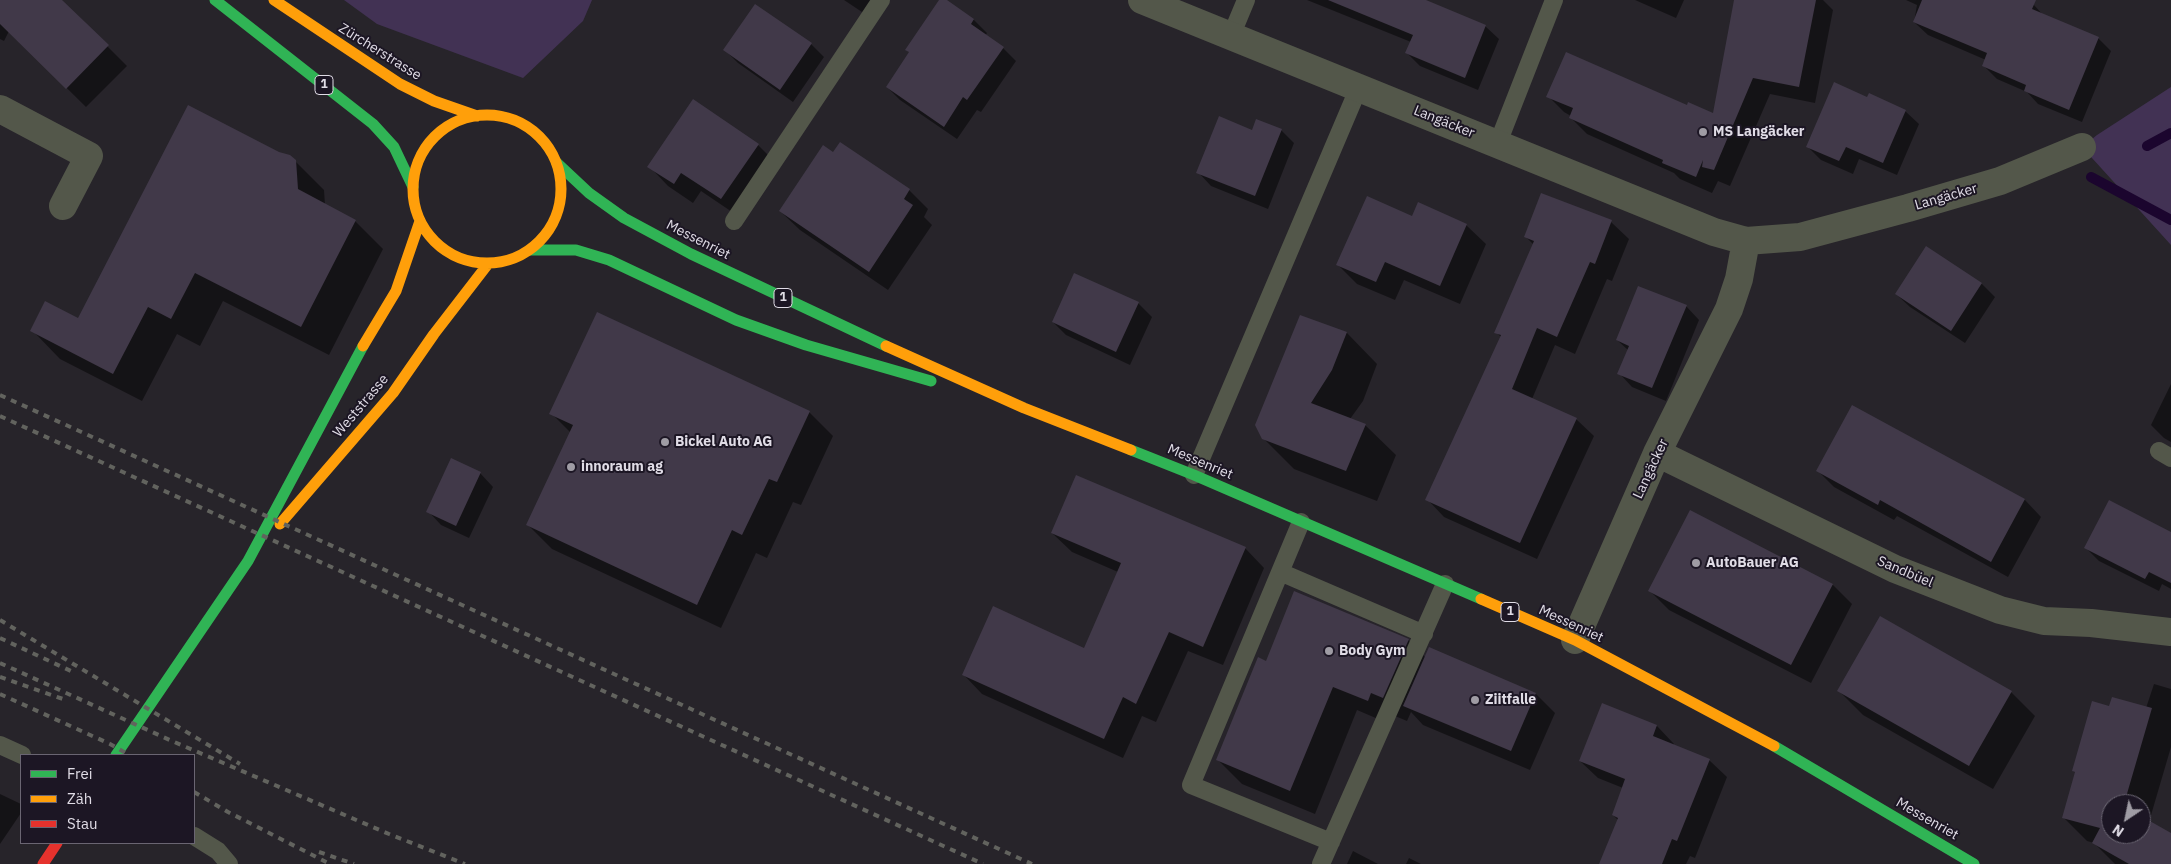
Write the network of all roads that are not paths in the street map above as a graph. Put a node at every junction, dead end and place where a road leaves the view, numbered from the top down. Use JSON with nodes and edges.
{"nodes":[{"id":1,"x":215,"y":0,"type":"edge"},
{"id":2,"x":274,"y":0,"type":"edge"},
{"id":3,"x":881,"y":0,"type":"edge"},
{"id":4,"x":1142,"y":0,"type":"edge"},
{"id":5,"x":1246,"y":0,"type":"edge"},
{"id":6,"x":1554,"y":0,"type":"edge"},
{"id":7,"x":1231,"y":36,"type":"junction"},
{"id":8,"x":1359,"y":88,"type":"junction"},
{"id":9,"x":0,"y":109,"type":"edge"},
{"id":10,"x":477,"y":116,"type":"junction"},
{"id":11,"x":1498,"y":143,"type":"junction"},
{"id":12,"x":2082,"y":147,"type":"dead end"},
{"id":13,"x":557,"y":162,"type":"junction"},
{"id":14,"x":413,"y":187,"type":"junction"},
{"id":15,"x":63,"y":206,"type":"dead end"},
{"id":16,"x":420,"y":221,"type":"junction"},
{"id":17,"x":734,"y":221,"type":"dead end"},
{"id":18,"x":1746,"y":241,"type":"junction"},
{"id":19,"x":531,"y":250,"type":"junction"},
{"id":20,"x":488,"y":264,"type":"junction"},
{"id":21,"x":839,"y":324,"type":"junction"},
{"id":22,"x":830,"y":352,"type":"junction"},
{"id":23,"x":1024,"y":408,"type":"junction"},
{"id":24,"x":1657,"y":453,"type":"junction"},
{"id":25,"x":1194,"y":475,"type":"junction"},
{"id":26,"x":1301,"y":522,"type":"junction"},
{"id":27,"x":248,"y":561,"type":"junction"},
{"id":28,"x":1280,"y":572,"type":"junction"},
{"id":29,"x":1445,"y":584,"type":"junction"},
{"id":30,"x":2171,"y":632,"type":"edge"},
{"id":31,"x":1424,"y":634,"type":"junction"},
{"id":32,"x":1575,"y":640,"type":"junction"},
{"id":33,"x":0,"y":745,"type":"edge"},
{"id":34,"x":20,"y":754,"type":"edge"},
{"id":35,"x":117,"y":754,"type":"edge"},
{"id":36,"x":195,"y":837,"type":"edge"},
{"id":37,"x":1331,"y":842,"type":"junction"},
{"id":38,"x":56,"y":844,"type":"edge"},
{"id":39,"x":43,"y":864,"type":"edge"},
{"id":40,"x":229,"y":864,"type":"edge"},
{"id":41,"x":1321,"y":864,"type":"edge"},
{"id":42,"x":1974,"y":864,"type":"edge"}],
"edges":[{"from":1,"to":14,"type":"main road","number":"1"},
{"from":2,"to":10,"type":"main road","name":"Zürcherstrasse"},
{"from":3,"to":17,"type":"lane"},
{"from":4,"to":7,"type":"street","name":"Langäcker"},
{"from":5,"to":7,"type":"lane"},
{"from":6,"to":11,"type":"lane"},
{"from":7,"to":8,"type":"street","name":"Langäcker"},
{"from":8,"to":11,"type":"street","name":"Langäcker"},
{"from":8,"to":25,"type":"lane"},
{"from":9,"to":15,"type":"street"},
{"from":10,"to":13,"type":"main road","name":"Messenriet"},
{"from":10,"to":14,"type":"main road","name":"Messenriet"},
{"from":11,"to":18,"type":"street","name":"Langäcker"},
{"from":12,"to":18,"type":"street","name":"Langäcker"},
{"from":13,"to":19,"type":"main road","name":"Messenriet"},
{"from":13,"to":21,"type":"main road","name":"Messenriet","number":"1"},
{"from":14,"to":16,"type":"main road","name":"Messenriet"},
{"from":16,"to":20,"type":"main road","name":"Messenriet"},
{"from":16,"to":27,"type":"main road","name":"Weststrasse"},
{"from":18,"to":24,"type":"street","name":"Langäcker"},
{"from":19,"to":20,"type":"main road","name":"Messenriet"},
{"from":19,"to":22,"type":"main road","name":"Messenriet","number":"1"},
{"from":20,"to":27,"type":"main road","name":"Weststrasse"},
{"from":21,"to":22,"type":"main road"},
{"from":21,"to":23,"type":"main road","name":"Messenriet","number":"1"},
{"from":22,"to":23,"type":"main road","name":"Messenriet","number":"1"},
{"from":23,"to":25,"type":"main road","name":"Messenriet","number":"1"},
{"from":24,"to":30,"type":"street","name":"Sandbüel"},
{"from":24,"to":32,"type":"street","name":"Langäcker"},
{"from":25,"to":26,"type":"main road","name":"Messenriet","number":"1"},
{"from":26,"to":28,"type":"lane"},
{"from":26,"to":29,"type":"main road","name":"Messenriet","number":"1"},
{"from":27,"to":35,"type":"main road","name":"Weststrasse"},
{"from":28,"to":31,"type":"lane"},
{"from":28,"to":37,"type":"lane"},
{"from":29,"to":31,"type":"lane"},
{"from":29,"to":32,"type":"main road","name":"Messenriet","number":"1"},
{"from":31,"to":37,"type":"lane"},
{"from":32,"to":42,"type":"main road","name":"Messenriet","number":"1"},
{"from":33,"to":34,"type":"lane"},
{"from":36,"to":40,"type":"lane"},
{"from":37,"to":41,"type":"lane"},
{"from":38,"to":39,"type":"main road"}]}
